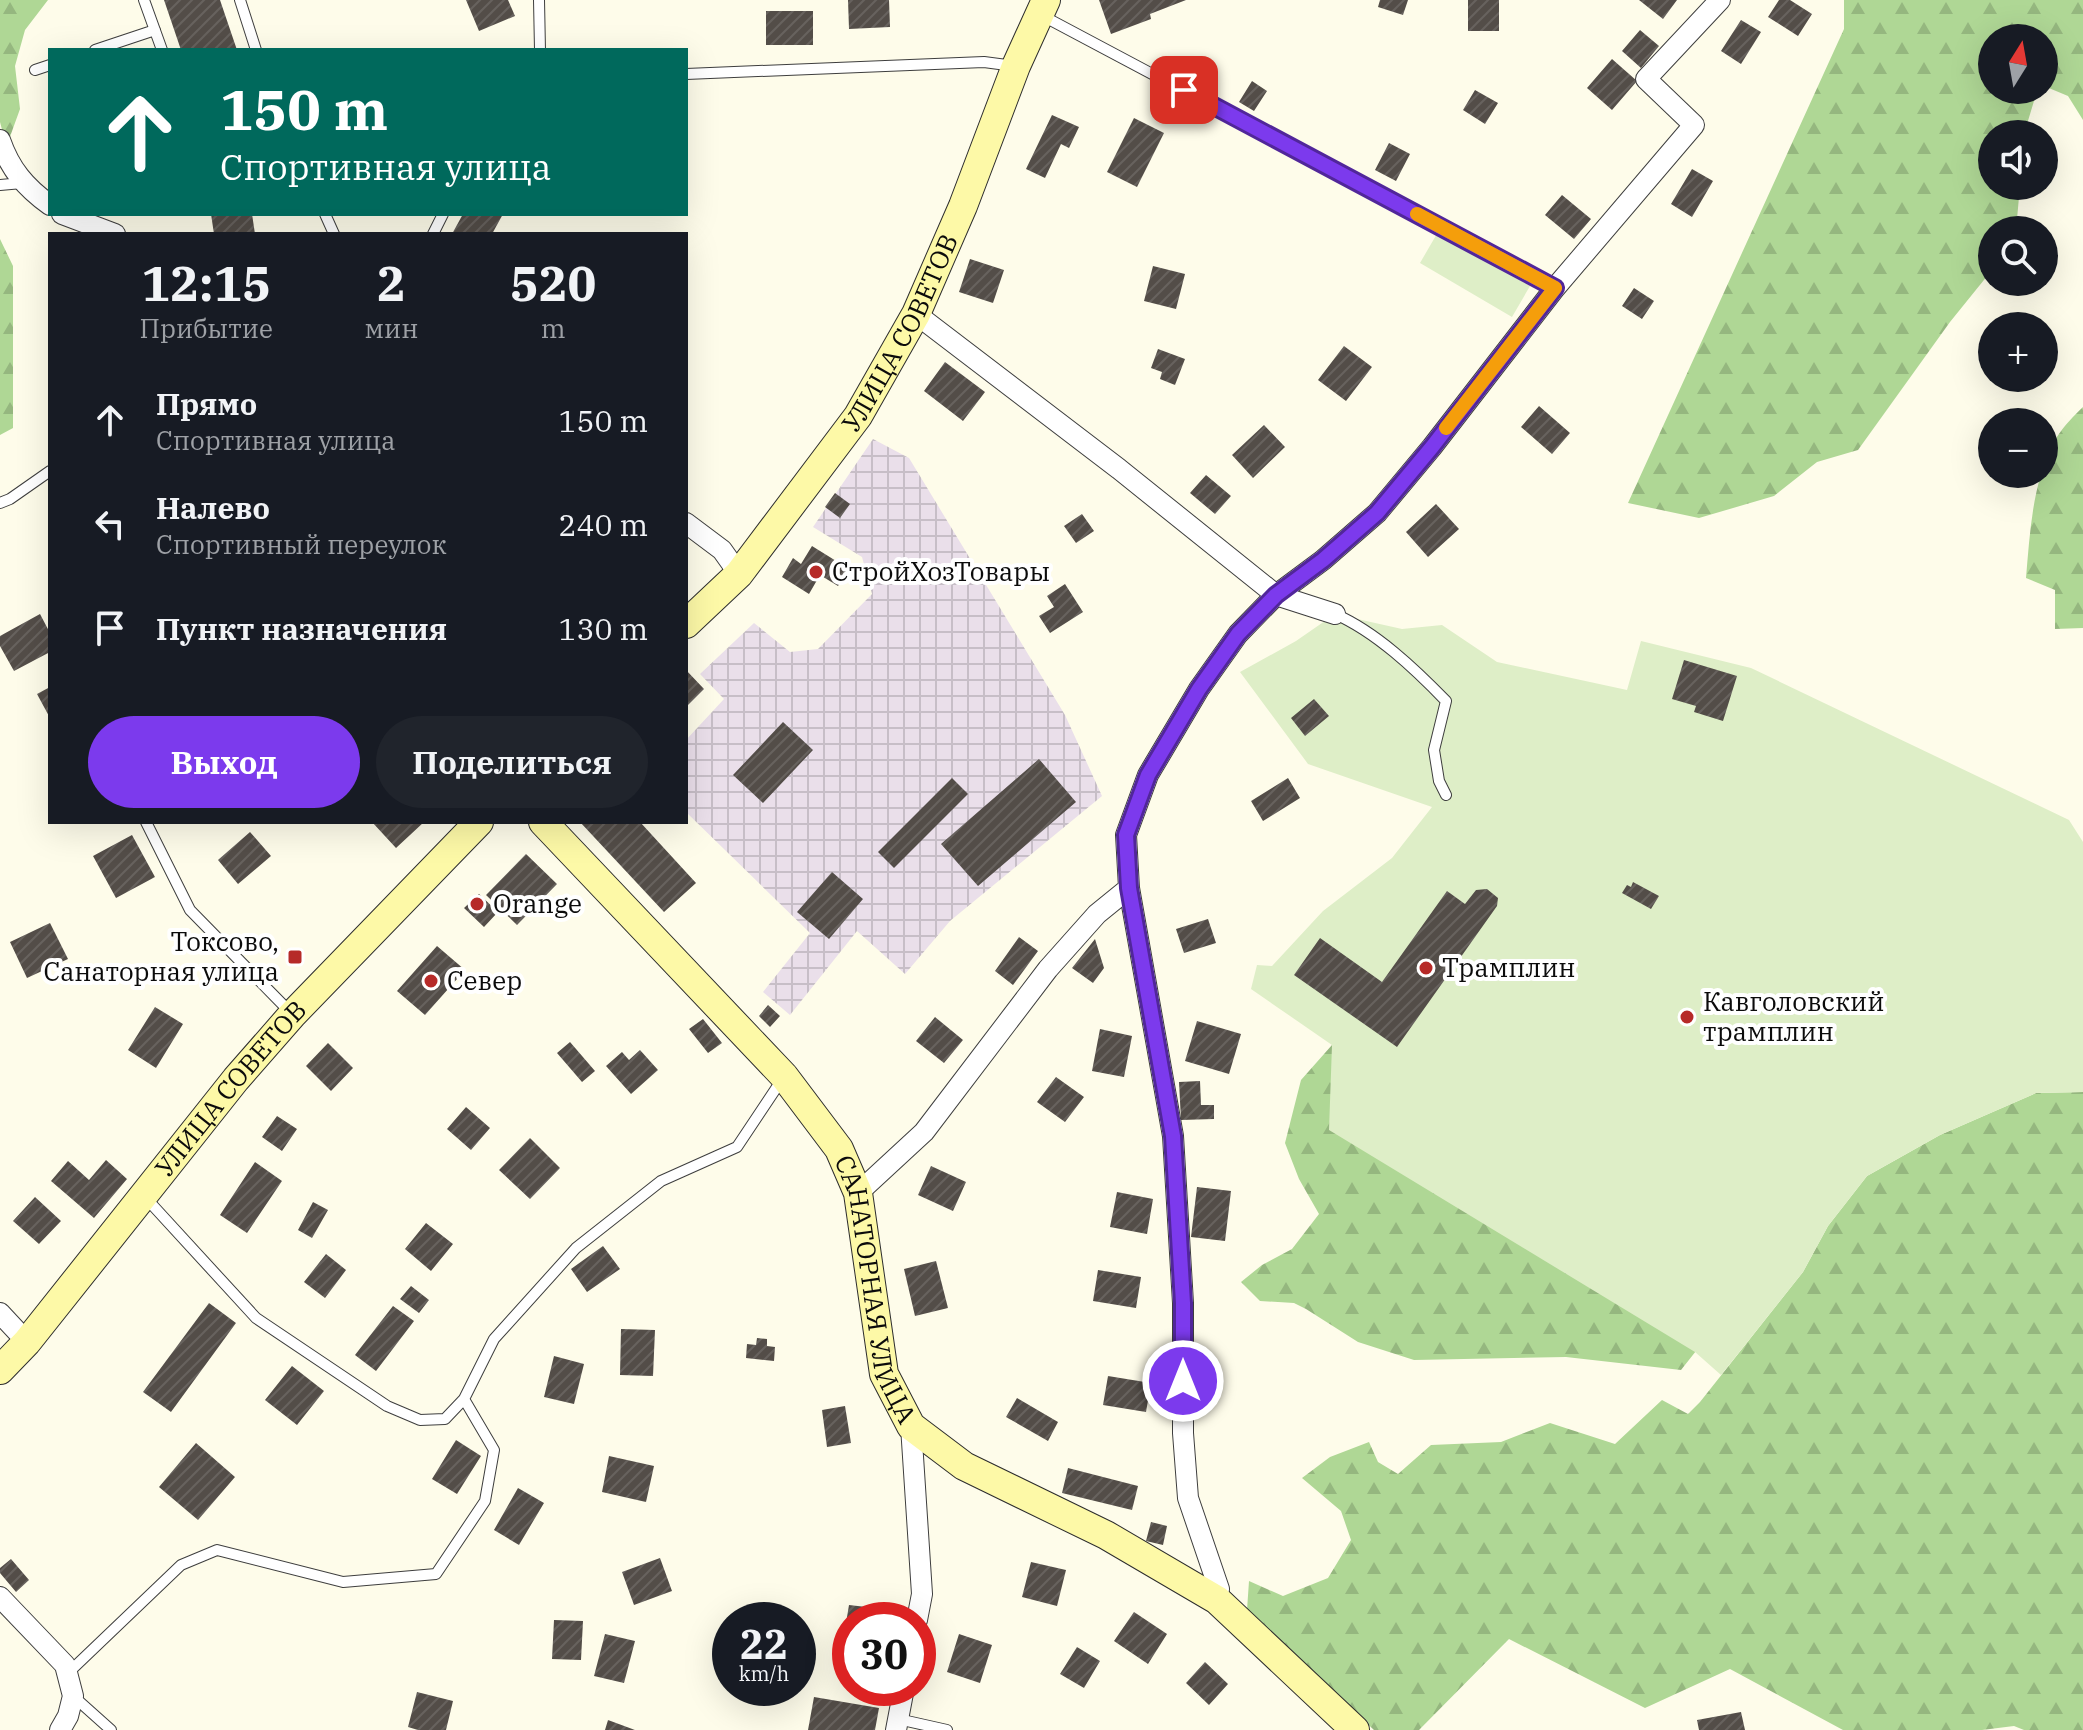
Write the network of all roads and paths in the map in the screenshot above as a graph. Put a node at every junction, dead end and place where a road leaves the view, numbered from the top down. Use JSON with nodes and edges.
{"nodes":[{"id":1,"x":144,"y":0,"type":"edge"},
{"id":2,"x":240,"y":0,"type":"edge"},
{"id":3,"x":539,"y":0,"type":"edge"},
{"id":4,"x":1720,"y":0,"type":"edge"},
{"id":5,"x":1043,"y":7,"type":"edge"},
{"id":6,"x":155,"y":30,"type":"junction"},
{"id":7,"x":101,"y":48,"type":"edge"},
{"id":8,"x":161,"y":48,"type":"edge"},
{"id":9,"x":255,"y":48,"type":"edge"},
{"id":10,"x":540,"y":48,"type":"edge"},
{"id":11,"x":48,"y":66,"type":"edge"},
{"id":12,"x":1016,"y":66,"type":"junction"},
{"id":13,"x":35,"y":70,"type":"dead end"},
{"id":14,"x":688,"y":74,"type":"edge"},
{"id":15,"x":1,"y":148,"type":"edge"},
{"id":16,"x":22,"y":183,"type":"junction"},
{"id":17,"x":0,"y":185,"type":"edge"},
{"id":18,"x":47,"y":200,"type":"edge"},
{"id":19,"x":67,"y":216,"type":"edge"},
{"id":20,"x":110,"y":232,"type":"edge"},
{"id":21,"x":1555,"y":288,"type":"junction"},
{"id":22,"x":916,"y":314,"type":"junction"},
{"id":23,"x":48,"y":472,"type":"edge"},
{"id":24,"x":0,"y":503,"type":"edge"},
{"id":25,"x":688,"y":524,"type":"edge"},
{"id":26,"x":739,"y":574,"type":"junction"},
{"id":27,"x":1276,"y":595,"type":"junction"},
{"id":28,"x":1335,"y":614,"type":"joint"},
{"id":29,"x":688,"y":622,"type":"edge"},
{"id":30,"x":1446,"y":795,"type":"dead end"},
{"id":31,"x":147,"y":824,"type":"edge"},
{"id":32,"x":477,"y":824,"type":"edge"},
{"id":33,"x":545,"y":824,"type":"edge"},
{"id":34,"x":1129,"y":888,"type":"junction"},
{"id":35,"x":292,"y":1015,"type":"junction"},
{"id":36,"x":784,"y":1076,"type":"junction"},
{"id":37,"x":858,"y":1193,"type":"junction"},
{"id":38,"x":143,"y":1195,"type":"junction"},
{"id":39,"x":0,"y":1313,"type":"edge"},
{"id":40,"x":27,"y":1342,"type":"junction"},
{"id":41,"x":0,"y":1370,"type":"edge"},
{"id":42,"x":464,"y":1399,"type":"junction"},
{"id":43,"x":911,"y":1426,"type":"junction"},
{"id":44,"x":0,"y":1597,"type":"edge"},
{"id":45,"x":1217,"y":1600,"type":"junction"},
{"id":46,"x":920,"y":1602,"type":"edge"},
{"id":47,"x":67,"y":1674,"type":"junction"},
{"id":48,"x":73,"y":1696,"type":"junction"},
{"id":49,"x":897,"y":1724,"type":"edge"},
{"id":50,"x":60,"y":1730,"type":"edge"},
{"id":51,"x":111,"y":1730,"type":"edge"},
{"id":52,"x":947,"y":1730,"type":"edge"},
{"id":53,"x":1355,"y":1730,"type":"edge"}],
"edges":[{"from":1,"to":6,"type":"lane"},
{"from":2,"to":9,"type":"lane"},
{"from":3,"to":10,"type":"lane"},
{"from":4,"to":21,"type":"street"},
{"from":5,"to":12,"type":"main road","name":"УЛИЦА СОВЕТОВ"},
{"from":5,"to":21,"type":"lane"},
{"from":6,"to":7,"type":"lane"},
{"from":6,"to":8,"type":"lane"},
{"from":11,"to":13,"type":"lane"},
{"from":12,"to":14,"type":"lane"},
{"from":12,"to":22,"type":"main road","name":"УЛИЦА СОВЕТОВ"},
{"from":15,"to":16,"type":"street"},
{"from":16,"to":17,"type":"lane"},
{"from":16,"to":18,"type":"street"},
{"from":19,"to":20,"type":"street"},
{"from":21,"to":27,"type":"street"},
{"from":22,"to":26,"type":"main road","name":"УЛИЦА СОВЕТОВ"},
{"from":22,"to":27,"type":"street"},
{"from":23,"to":24,"type":"lane"},
{"from":25,"to":26,"type":"street"},
{"from":26,"to":29,"type":"main road","name":"УЛИЦА СОВЕТОВ"},
{"from":27,"to":28,"type":"street"},
{"from":27,"to":34,"type":"street"},
{"from":28,"to":30,"type":"lane"},
{"from":31,"to":35,"type":"lane"},
{"from":32,"to":35,"type":"main road","name":"УЛИЦА СОВЕТОВ"},
{"from":33,"to":36,"type":"main road","name":"САНАТОРНАЯ УЛИЦА"},
{"from":34,"to":37,"type":"street"},
{"from":34,"to":45,"type":"street"},
{"from":35,"to":38,"type":"main road","name":"УЛИЦА СОВЕТОВ"},
{"from":36,"to":37,"type":"main road","name":"САНАТОРНАЯ УЛИЦА"},
{"from":36,"to":42,"type":"lane"},
{"from":37,"to":43,"type":"main road","name":"САНАТОРНАЯ УЛИЦА"},
{"from":38,"to":40,"type":"main road","name":"УЛИЦА СОВЕТОВ"},
{"from":38,"to":42,"type":"lane"},
{"from":39,"to":40,"type":"street"},
{"from":40,"to":41,"type":"main road","name":"УЛИЦА СОВЕТОВ"},
{"from":42,"to":47,"type":"lane"},
{"from":43,"to":45,"type":"main road","name":"САНАТОРНАЯ УЛИЦА"},
{"from":43,"to":46,"type":"street"},
{"from":44,"to":47,"type":"street"},
{"from":45,"to":53,"type":"main road","name":"САНАТОРНАЯ УЛИЦА"},
{"from":47,"to":48,"type":"street"},
{"from":48,"to":50,"type":"street"},
{"from":48,"to":51,"type":"lane"},
{"from":49,"to":52,"type":"lane"}]}
